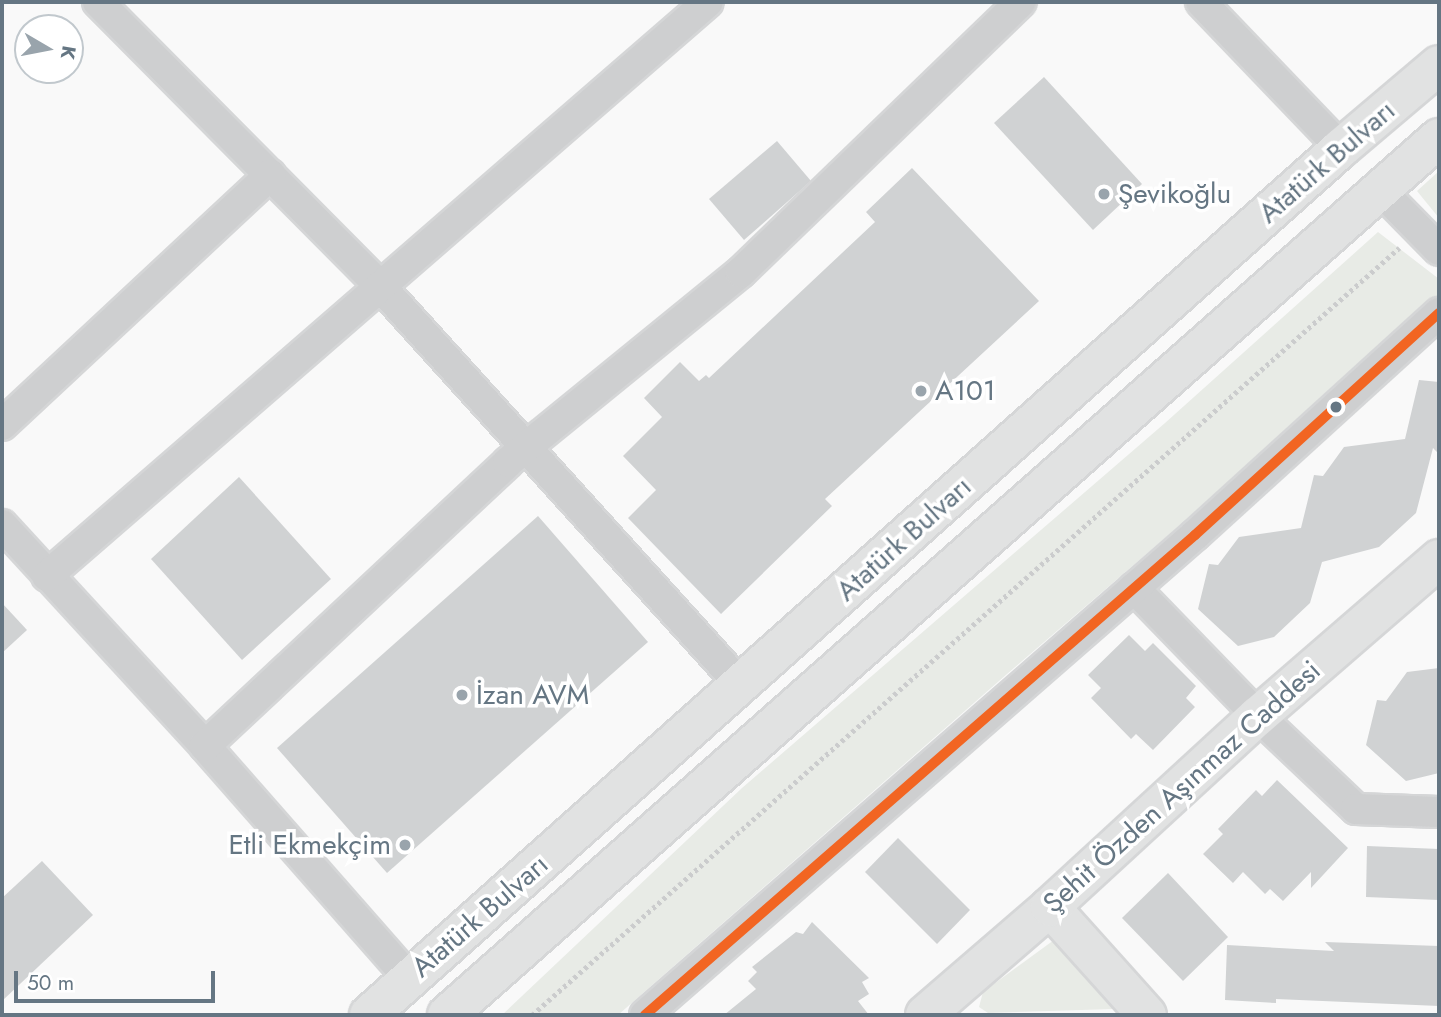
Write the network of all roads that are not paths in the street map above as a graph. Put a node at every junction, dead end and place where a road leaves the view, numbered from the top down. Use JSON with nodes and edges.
{"nodes":[{"id":1,"x":98,"y":2,"type":"edge"},
{"id":2,"x":708,"y":2,"type":"edge"},
{"id":3,"x":1021,"y":2,"type":"edge"},
{"id":4,"x":1200,"y":2,"type":"edge"},
{"id":5,"x":1439,"y":65,"type":"edge"},
{"id":6,"x":1439,"y":138,"type":"edge"},
{"id":7,"x":1341,"y":148,"type":"junction"},
{"id":8,"x":270,"y":174,"type":"junction"},
{"id":9,"x":1380,"y":190,"type":"junction"},
{"id":10,"x":1429,"y":240,"type":"edge"},
{"id":11,"x":381,"y":287,"type":"junction"},
{"id":12,"x":1439,"y":313,"type":"edge"},
{"id":13,"x":2,"y":425,"type":"edge"},
{"id":14,"x":526,"y":447,"type":"junction"},
{"id":15,"x":2,"y":525,"type":"edge"},
{"id":16,"x":1439,"y":559,"type":"edge"},
{"id":17,"x":47,"y":576,"type":"junction"},
{"id":18,"x":1134,"y":588,"type":"junction"},
{"id":19,"x":741,"y":685,"type":"junction"},
{"id":20,"x":1258,"y":716,"type":"junction"},
{"id":21,"x":205,"y":746,"type":"junction"},
{"id":22,"x":1439,"y":812,"type":"edge"},
{"id":23,"x":1050,"y":907,"type":"junction"},
{"id":24,"x":409,"y":978,"type":"junction"},
{"id":25,"x":369,"y":1015,"type":"edge"},
{"id":26,"x":447,"y":1015,"type":"edge"},
{"id":27,"x":645,"y":1015,"type":"edge"},
{"id":28,"x":925,"y":1015,"type":"edge"},
{"id":29,"x":1147,"y":1015,"type":"edge"}],
"edges":[{"from":1,"to":8,"type":"street"},
{"from":2,"to":11,"type":"street"},
{"from":3,"to":14,"type":"street"},
{"from":4,"to":7,"type":"street"},
{"from":5,"to":7,"type":"main road","name":"Atatürk Bulvarı"},
{"from":6,"to":9,"type":"main road","name":"Atatürk Bulvarı"},
{"from":7,"to":9,"type":"main road"},
{"from":7,"to":19,"type":"main road","name":"Atatürk Bulvarı"},
{"from":8,"to":11,"type":"street"},
{"from":8,"to":13,"type":"street"},
{"from":9,"to":10,"type":"street"},
{"from":9,"to":26,"type":"main road","name":"Atatürk Bulvarı"},
{"from":11,"to":14,"type":"street"},
{"from":11,"to":17,"type":"street"},
{"from":12,"to":18,"type":"street"},
{"from":14,"to":19,"type":"street"},
{"from":14,"to":21,"type":"street"},
{"from":15,"to":17,"type":"street"},
{"from":16,"to":20,"type":"main road","name":"Şehit Özden Aşınmaz Caddesi"},
{"from":17,"to":21,"type":"street"},
{"from":18,"to":20,"type":"street"},
{"from":18,"to":27,"type":"street"},
{"from":19,"to":24,"type":"main road","name":"Atatürk Bulvarı"},
{"from":20,"to":22,"type":"street"},
{"from":20,"to":23,"type":"main road","name":"Şehit Özden Aşınmaz Caddesi"},
{"from":21,"to":24,"type":"street"},
{"from":23,"to":28,"type":"main road","name":"Şehit Özden Aşınmaz Caddesi"},
{"from":23,"to":29,"type":"main road"},
{"from":24,"to":25,"type":"main road","name":"Atatürk Bulvarı"}]}
